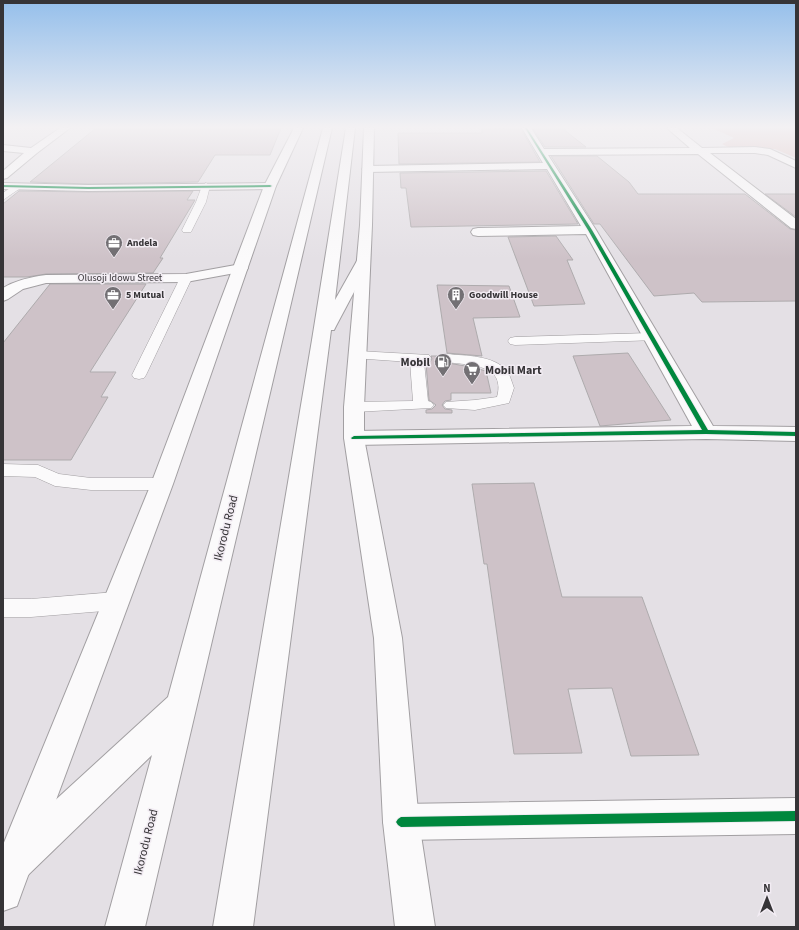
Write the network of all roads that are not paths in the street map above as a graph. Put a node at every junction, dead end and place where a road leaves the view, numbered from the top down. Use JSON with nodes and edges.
{"nodes":[{"id":1,"x":277,"y":171,"type":"edge"},
{"id":2,"x":317,"y":171,"type":"edge"},
{"id":3,"x":345,"y":171,"type":"edge"},
{"id":4,"x":367,"y":171,"type":"edge"},
{"id":5,"x":553,"y":171,"type":"edge"},
{"id":6,"x":727,"y":171,"type":"edge"},
{"id":7,"x":3,"y":186,"type":"edge"},
{"id":8,"x":206,"y":186,"type":"junction"},
{"id":9,"x":270,"y":186,"type":"junction"},
{"id":10,"x":16,"y":187,"type":"junction"},
{"id":11,"x":3,"y":197,"type":"edge"},
{"id":12,"x":796,"y":225,"type":"edge"},
{"id":13,"x":187,"y":230,"type":"dead end"},
{"id":14,"x":590,"y":230,"type":"junction"},
{"id":15,"x":478,"y":232,"type":"dead end"},
{"id":16,"x":363,"y":262,"type":"junction"},
{"id":17,"x":242,"y":268,"type":"junction"},
{"id":18,"x":186,"y":278,"type":"junction"},
{"id":19,"x":3,"y":296,"type":"edge"},
{"id":20,"x":651,"y":337,"type":"junction"},
{"id":21,"x":321,"y":340,"type":"junction"},
{"id":22,"x":514,"y":341,"type":"dead end"},
{"id":23,"x":358,"y":356,"type":"junction"},
{"id":24,"x":447,"y":358,"type":"dead end"},
{"id":25,"x":139,"y":375,"type":"dead end"},
{"id":26,"x":451,"y":405,"type":"dead end"},
{"id":27,"x":354,"y":407,"type":"junction"},
{"id":28,"x":706,"y":432,"type":"junction"},
{"id":29,"x":796,"y":434,"type":"edge"},
{"id":30,"x":354,"y":438,"type":"junction"},
{"id":31,"x":3,"y":470,"type":"edge"},
{"id":32,"x":162,"y":484,"type":"junction"},
{"id":33,"x":116,"y":601,"type":"junction"},
{"id":34,"x":3,"y":608,"type":"edge"},
{"id":35,"x":181,"y":706,"type":"junction"},
{"id":36,"x":796,"y":816,"type":"edge"},
{"id":37,"x":401,"y":822,"type":"junction"},
{"id":38,"x":9,"y":877,"type":"edge"},
{"id":39,"x":125,"y":927,"type":"edge"},
{"id":40,"x":233,"y":927,"type":"edge"},
{"id":41,"x":414,"y":927,"type":"edge"}],
"edges":[{"from":1,"to":9,"type":"main road"},
{"from":2,"to":35,"type":"main road","name":"Ikorodu Road"},
{"from":3,"to":21,"type":"main road"},
{"from":4,"to":16,"type":"main road"},
{"from":5,"to":14,"type":"main road"},
{"from":6,"to":12,"type":"main road"},
{"from":7,"to":10,"type":"main road"},
{"from":8,"to":9,"type":"main road"},
{"from":8,"to":10,"type":"main road"},
{"from":8,"to":13,"type":"lane"},
{"from":9,"to":17,"type":"main road"},
{"from":10,"to":11,"type":"lane"},
{"from":14,"to":15,"type":"main road"},
{"from":14,"to":20,"type":"main road"},
{"from":16,"to":21,"type":"main road"},
{"from":16,"to":23,"type":"main road"},
{"from":17,"to":18,"type":"main road","name":"Olusoji Idowu Street"},
{"from":17,"to":32,"type":"main road"},
{"from":18,"to":19,"type":"main road","name":"Olusoji Idowu Street"},
{"from":18,"to":25,"type":"lane"},
{"from":20,"to":22,"type":"lane"},
{"from":20,"to":28,"type":"main road"},
{"from":21,"to":40,"type":"main road"},
{"from":23,"to":27,"type":"main road"},
{"from":23,"to":27,"type":"lane"},
{"from":24,"to":26,"type":"lane"},
{"from":27,"to":30,"type":"main road"},
{"from":28,"to":29,"type":"main road"},
{"from":28,"to":30,"type":"main road"},
{"from":30,"to":37,"type":"main road"},
{"from":31,"to":32,"type":"lane"},
{"from":32,"to":33,"type":"main road"},
{"from":33,"to":34,"type":"lane"},
{"from":33,"to":38,"type":"main road"},
{"from":35,"to":38,"type":"main road"},
{"from":35,"to":39,"type":"main road","name":"Ikorodu Road"},
{"from":36,"to":37,"type":"main road"},
{"from":37,"to":41,"type":"main road"}]}
